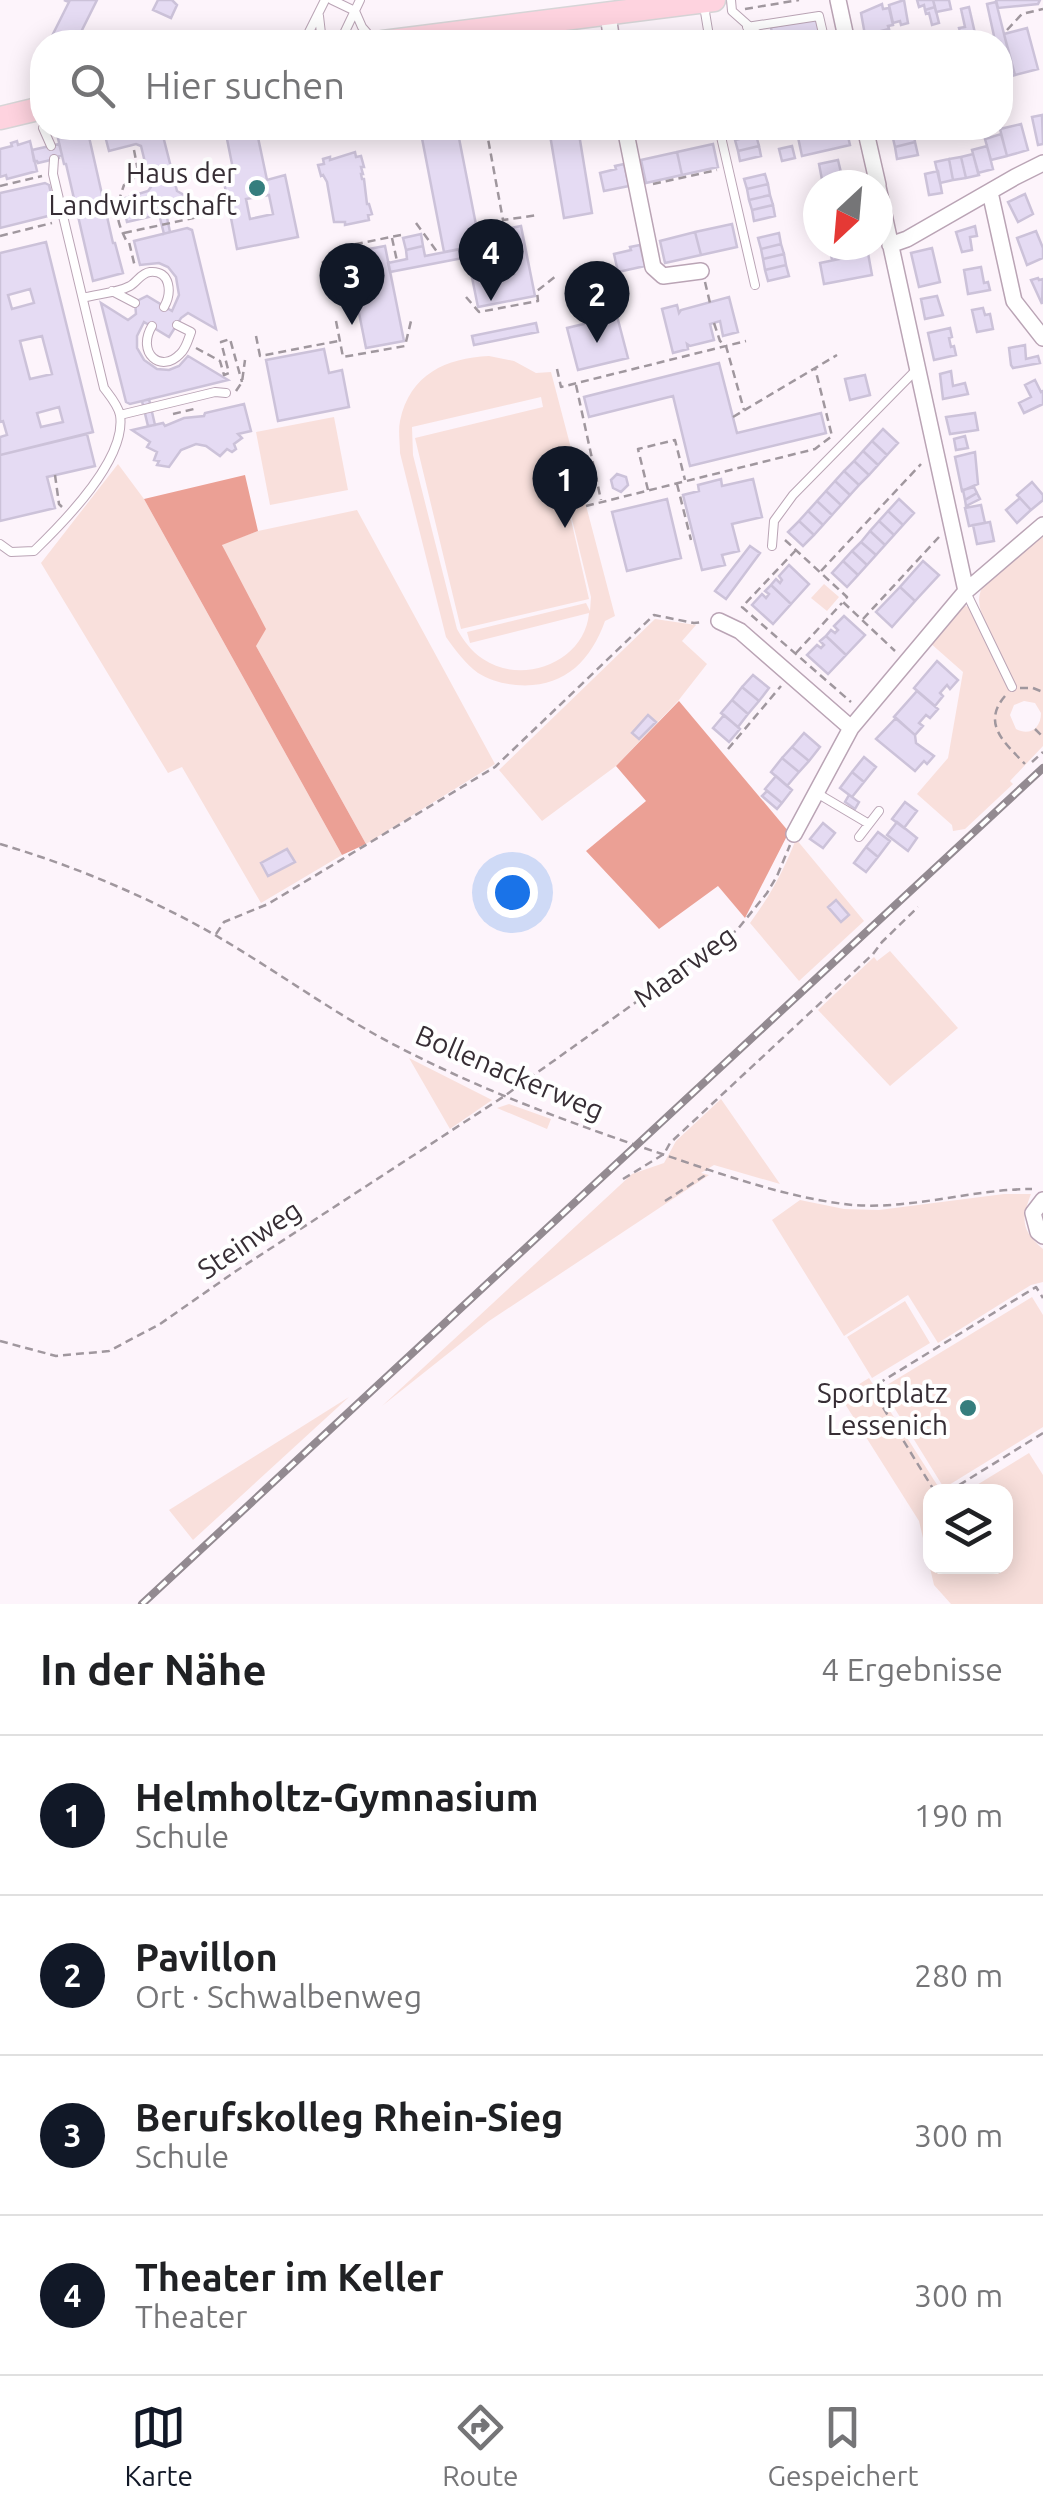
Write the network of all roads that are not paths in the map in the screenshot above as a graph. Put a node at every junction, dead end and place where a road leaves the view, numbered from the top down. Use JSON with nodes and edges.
{"nodes":[{"id":1,"x":325,"y":0,"type":"edge"},
{"id":2,"x":332,"y":0,"type":"edge"},
{"id":3,"x":360,"y":0,"type":"edge"},
{"id":4,"x":730,"y":0,"type":"edge"},
{"id":5,"x":838,"y":0,"type":"edge"},
{"id":6,"x":709,"y":1,"type":"edge"},
{"id":7,"x":355,"y":11,"type":"junction"},
{"id":8,"x":319,"y":12,"type":"junction"},
{"id":9,"x":608,"y":15,"type":"junction"},
{"id":10,"x":747,"y":26,"type":"junction"},
{"id":11,"x":310,"y":30,"type":"edge"},
{"id":12,"x":321,"y":30,"type":"edge"},
{"id":13,"x":346,"y":30,"type":"edge"},
{"id":14,"x":365,"y":30,"type":"edge"},
{"id":15,"x":483,"y":30,"type":"edge"},
{"id":16,"x":610,"y":30,"type":"edge"},
{"id":17,"x":710,"y":30,"type":"edge"},
{"id":18,"x":752,"y":30,"type":"edge"},
{"id":19,"x":822,"y":30,"type":"edge"},
{"id":20,"x":844,"y":30,"type":"edge"},
{"id":21,"x":0,"y":118,"type":"edge"},
{"id":22,"x":30,"y":118,"type":"edge"},
{"id":23,"x":49,"y":140,"type":"edge"},
{"id":24,"x":627,"y":140,"type":"edge"},
{"id":25,"x":722,"y":140,"type":"edge"},
{"id":26,"x":868,"y":140,"type":"edge"},
{"id":27,"x":51,"y":146,"type":"dead end"},
{"id":28,"x":54,"y":160,"type":"dead end"},
{"id":29,"x":1043,"y":163,"type":"edge"},
{"id":30,"x":874,"y":170,"type":"edge"},
{"id":31,"x":990,"y":192,"type":"junction"},
{"id":32,"x":893,"y":244,"type":"edge"},
{"id":33,"x":893,"y":259,"type":"edge"},
{"id":34,"x":702,"y":271,"type":"dead end"},
{"id":35,"x":755,"y":285,"type":"dead end"},
{"id":36,"x":112,"y":291,"type":"junction"},
{"id":37,"x":83,"y":298,"type":"junction"},
{"id":38,"x":135,"y":303,"type":"dead end"},
{"id":39,"x":164,"y":306,"type":"dead end"},
{"id":40,"x":177,"y":324,"type":"dead end"},
{"id":41,"x":152,"y":326,"type":"dead end"},
{"id":42,"x":1043,"y":338,"type":"edge"},
{"id":43,"x":917,"y":369,"type":"junction"},
{"id":44,"x":226,"y":393,"type":"dead end"},
{"id":45,"x":120,"y":415,"type":"junction"},
{"id":46,"x":1043,"y":525,"type":"edge"},
{"id":47,"x":0,"y":544,"type":"edge"},
{"id":48,"x":772,"y":546,"type":"dead end"},
{"id":49,"x":966,"y":591,"type":"junction"},
{"id":50,"x":719,"y":621,"type":"road end"},
{"id":51,"x":1012,"y":687,"type":"dead end"},
{"id":52,"x":848,"y":725,"type":"junction"},
{"id":53,"x":816,"y":792,"type":"junction"},
{"id":54,"x":879,"y":811,"type":"dead end"},
{"id":55,"x":869,"y":824,"type":"junction"},
{"id":56,"x":794,"y":834,"type":"road end"},
{"id":57,"x":859,"y":837,"type":"dead end"},
{"id":58,"x":1043,"y":1196,"type":"edge"},
{"id":59,"x":1043,"y":1236,"type":"edge"}],
"edges":[{"from":1,"to":8,"type":"lane"},
{"from":2,"to":7,"type":"lane"},
{"from":3,"to":7,"type":"lane"},
{"from":4,"to":10,"type":"lane"},
{"from":5,"to":20,"type":"street"},
{"from":6,"to":9,"type":"main road"},
{"from":6,"to":17,"type":"lane"},
{"from":7,"to":13,"type":"lane"},
{"from":7,"to":14,"type":"lane"},
{"from":8,"to":11,"type":"lane"},
{"from":8,"to":12,"type":"lane"},
{"from":9,"to":15,"type":"main road"},
{"from":9,"to":16,"type":"street"},
{"from":10,"to":18,"type":"lane"},
{"from":10,"to":19,"type":"lane"},
{"from":21,"to":22,"type":"main road"},
{"from":23,"to":27,"type":"lane"},
{"from":24,"to":34,"type":"street"},
{"from":25,"to":35,"type":"lane"},
{"from":26,"to":30,"type":"street"},
{"from":28,"to":37,"type":"lane"},
{"from":29,"to":31,"type":"street"},
{"from":31,"to":32,"type":"street"},
{"from":31,"to":42,"type":"street"},
{"from":33,"to":43,"type":"street"},
{"from":36,"to":37,"type":"lane"},
{"from":36,"to":38,"type":"lane"},
{"from":36,"to":39,"type":"lane"},
{"from":37,"to":45,"type":"lane"},
{"from":40,"to":41,"type":"lane"},
{"from":43,"to":48,"type":"lane"},
{"from":43,"to":49,"type":"street"},
{"from":44,"to":45,"type":"lane"},
{"from":45,"to":47,"type":"lane"},
{"from":46,"to":49,"type":"street"},
{"from":49,"to":51,"type":"lane"},
{"from":49,"to":52,"type":"street"},
{"from":50,"to":52,"type":"street"},
{"from":52,"to":53,"type":"street"},
{"from":53,"to":55,"type":"lane"},
{"from":53,"to":56,"type":"street"},
{"from":54,"to":55,"type":"lane"},
{"from":55,"to":57,"type":"lane"},
{"from":58,"to":59,"type":"street"}]}
